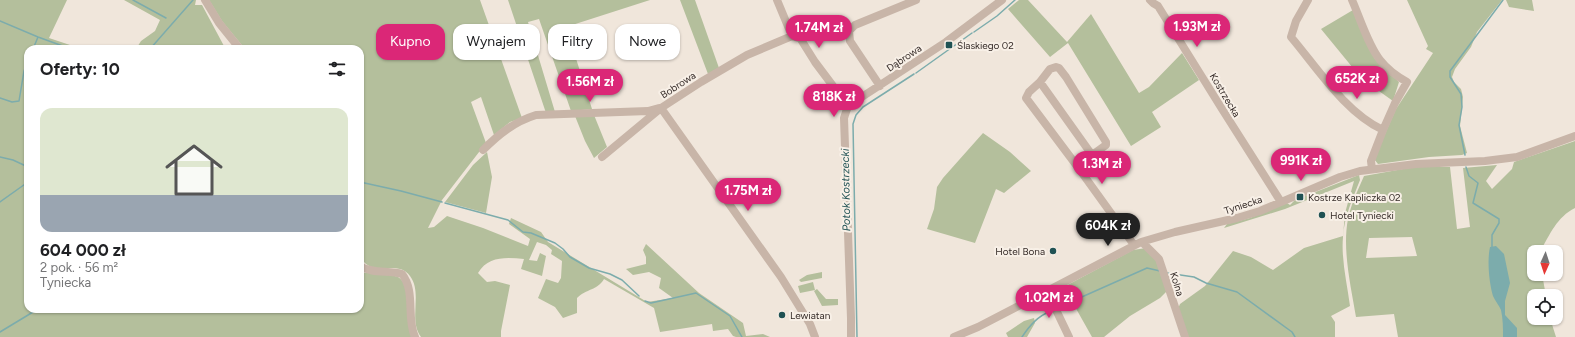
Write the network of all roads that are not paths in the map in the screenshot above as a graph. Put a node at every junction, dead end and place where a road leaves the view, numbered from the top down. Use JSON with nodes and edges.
{"nodes":[{"id":1,"x":205,"y":0,"type":"edge"},
{"id":2,"x":778,"y":0,"type":"edge"},
{"id":3,"x":916,"y":0,"type":"edge"},
{"id":4,"x":1002,"y":0,"type":"edge"},
{"id":5,"x":1150,"y":0,"type":"edge"},
{"id":6,"x":1308,"y":0,"type":"edge"},
{"id":7,"x":1352,"y":0,"type":"edge"},
{"id":8,"x":792,"y":36,"type":"junction"},
{"id":9,"x":237,"y":45,"type":"edge"},
{"id":10,"x":1040,"y":82,"type":"junction"},
{"id":11,"x":880,"y":86,"type":"junction"},
{"id":12,"x":848,"y":106,"type":"junction"},
{"id":13,"x":663,"y":110,"type":"junction"},
{"id":14,"x":1384,"y":130,"type":"junction"},
{"id":15,"x":1575,"y":136,"type":"edge"},
{"id":16,"x":483,"y":150,"type":"dead end"},
{"id":17,"x":1092,"y":155,"type":"junction"},
{"id":18,"x":602,"y":157,"type":"dead end"},
{"id":19,"x":1076,"y":166,"type":"junction"},
{"id":20,"x":1372,"y":169,"type":"junction"},
{"id":21,"x":1281,"y":202,"type":"junction"},
{"id":22,"x":1142,"y":242,"type":"junction"},
{"id":23,"x":1134,"y":245,"type":"junction"},
{"id":24,"x":364,"y":268,"type":"edge"},
{"id":25,"x":1047,"y":291,"type":"junction"},
{"id":26,"x":415,"y":337,"type":"edge"},
{"id":27,"x":815,"y":337,"type":"edge"},
{"id":28,"x":850,"y":337,"type":"edge"},
{"id":29,"x":954,"y":337,"type":"edge"},
{"id":30,"x":1069,"y":337,"type":"edge"},
{"id":31,"x":1185,"y":337,"type":"edge"}],
"edges":[{"from":1,"to":9,"type":"street"},
{"from":2,"to":8,"type":"street"},
{"from":3,"to":11,"type":"street"},
{"from":4,"to":11,"type":"street","name":"Dąbrowa"},
{"from":5,"to":21,"type":"street","name":"Kostrzecka"},
{"from":6,"to":14,"type":"street"},
{"from":7,"to":14,"type":"street"},
{"from":8,"to":12,"type":"street"},
{"from":8,"to":13,"type":"street","name":"Bobrowa"},
{"from":10,"to":17,"type":"street"},
{"from":10,"to":17,"type":"street"},
{"from":10,"to":19,"type":"street"},
{"from":11,"to":12,"type":"street","name":"Dąbrowa"},
{"from":12,"to":28,"type":"street"},
{"from":13,"to":16,"type":"street","name":"Bobrowa"},
{"from":13,"to":18,"type":"street","name":"Bobrowa"},
{"from":13,"to":27,"type":"street"},
{"from":14,"to":20,"type":"street"},
{"from":15,"to":20,"type":"street","name":"Tyniecka"},
{"from":17,"to":19,"type":"street"},
{"from":19,"to":23,"type":"street"},
{"from":20,"to":21,"type":"street","name":"Tyniecka"},
{"from":21,"to":22,"type":"street","name":"Tyniecka"},
{"from":22,"to":23,"type":"street","name":"Tyniecka"},
{"from":22,"to":31,"type":"street","name":"Kolna"},
{"from":23,"to":25,"type":"street","name":"Tyniecka"},
{"from":24,"to":26,"type":"street"},
{"from":25,"to":29,"type":"street","name":"Tyniecka"},
{"from":25,"to":30,"type":"street"}]}
